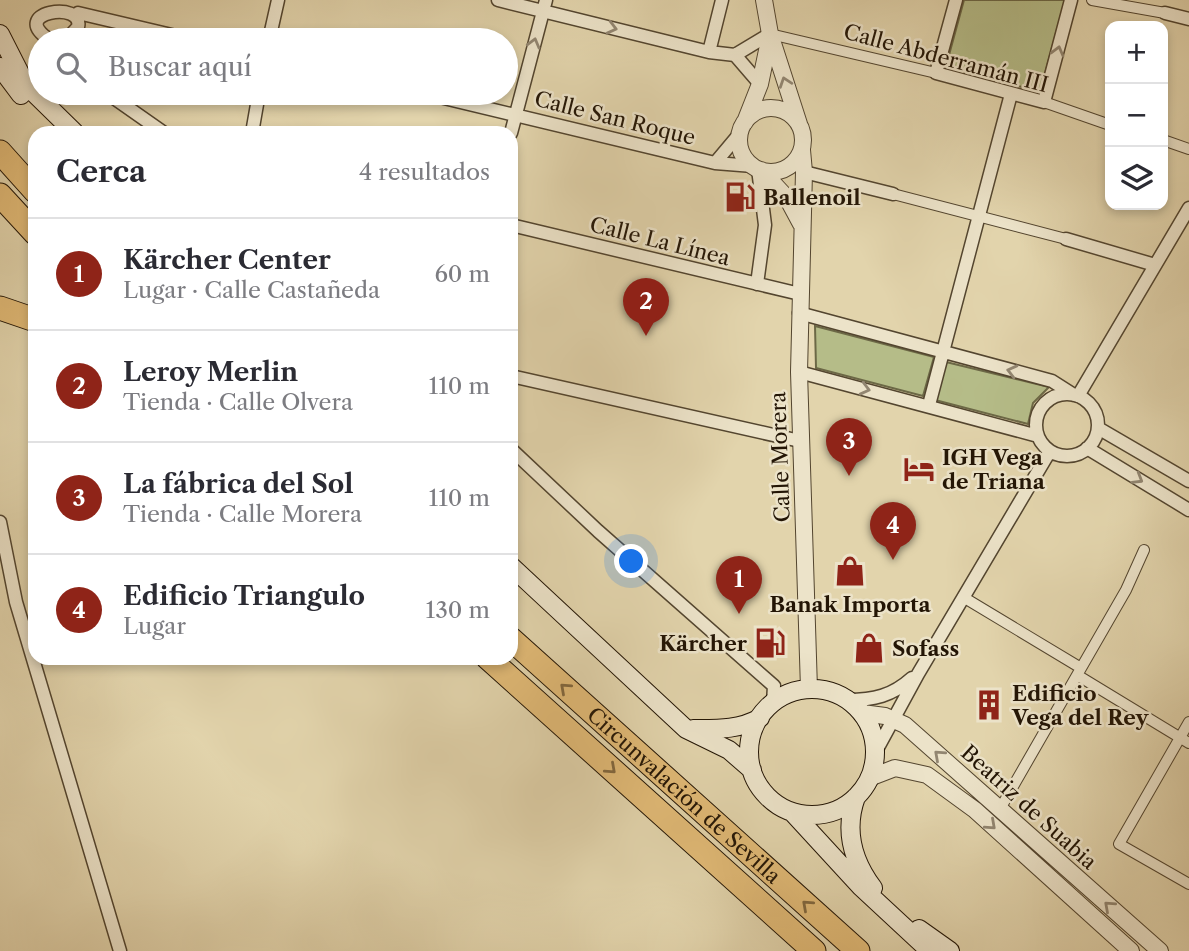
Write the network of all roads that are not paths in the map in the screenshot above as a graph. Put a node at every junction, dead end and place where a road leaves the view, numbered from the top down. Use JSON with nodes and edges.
{"nodes":[{"id":1,"x":278,"y":0,"type":"edge"},
{"id":2,"x":498,"y":0,"type":"edge"},
{"id":3,"x":722,"y":0,"type":"edge"},
{"id":4,"x":764,"y":0,"type":"edge"},
{"id":5,"x":956,"y":0,"type":"edge"},
{"id":6,"x":1071,"y":0,"type":"edge"},
{"id":7,"x":1092,"y":0,"type":"edge"},
{"id":8,"x":37,"y":5,"type":"edge"},
{"id":9,"x":544,"y":5,"type":"edge"},
{"id":10,"x":78,"y":13,"type":"junction"},
{"id":11,"x":1166,"y":13,"type":"joint"},
{"id":12,"x":1189,"y":19,"type":"edge"},
{"id":13,"x":40,"y":28,"type":"edge"},
{"id":14,"x":77,"y":28,"type":"edge"},
{"id":15,"x":142,"y":28,"type":"edge"},
{"id":16,"x":272,"y":28,"type":"edge"},
{"id":17,"x":0,"y":34,"type":"edge"},
{"id":18,"x":770,"y":34,"type":"junction"},
{"id":19,"x":709,"y":51,"type":"junction"},
{"id":20,"x":735,"y":55,"type":"junction"},
{"id":21,"x":0,"y":67,"type":"edge"},
{"id":22,"x":936,"y":73,"type":"junction"},
{"id":23,"x":760,"y":84,"type":"junction"},
{"id":24,"x":28,"y":87,"type":"edge"},
{"id":25,"x":1011,"y":94,"type":"junction"},
{"id":26,"x":518,"y":102,"type":"edge"},
{"id":27,"x":1044,"y":102,"type":"junction"},
{"id":28,"x":28,"y":103,"type":"edge"},
{"id":29,"x":30,"y":105,"type":"edge"},
{"id":30,"x":46,"y":105,"type":"edge"},
{"id":31,"x":124,"y":105,"type":"edge"},
{"id":32,"x":256,"y":105,"type":"edge"},
{"id":33,"x":478,"y":105,"type":"edge"},
{"id":34,"x":517,"y":105,"type":"edge"},
{"id":35,"x":515,"y":113,"type":"junction"},
{"id":36,"x":1105,"y":123,"type":"edge"},
{"id":37,"x":50,"y":126,"type":"edge"},
{"id":38,"x":68,"y":126,"type":"edge"},
{"id":39,"x":154,"y":126,"type":"edge"},
{"id":40,"x":253,"y":126,"type":"edge"},
{"id":41,"x":512,"y":126,"type":"edge"},
{"id":42,"x":801,"y":129,"type":"junction"},
{"id":43,"x":741,"y":131,"type":"junction"},
{"id":44,"x":1168,"y":142,"type":"edge"},
{"id":45,"x":1189,"y":149,"type":"edge"},
{"id":46,"x":802,"y":150,"type":"junction"},
{"id":47,"x":0,"y":152,"type":"edge"},
{"id":48,"x":715,"y":163,"type":"junction"},
{"id":49,"x":758,"y":169,"type":"junction"},
{"id":50,"x":804,"y":172,"type":"junction"},
{"id":51,"x":28,"y":183,"type":"edge"},
{"id":52,"x":892,"y":194,"type":"joint"},
{"id":53,"x":0,"y":195,"type":"edge"},
{"id":54,"x":1189,"y":208,"type":"edge"},
{"id":55,"x":978,"y":217,"type":"junction"},
{"id":56,"x":801,"y":224,"type":"junction"},
{"id":57,"x":28,"y":225,"type":"edge"},
{"id":58,"x":518,"y":227,"type":"edge"},
{"id":59,"x":1066,"y":239,"type":"joint"},
{"id":60,"x":1155,"y":265,"type":"junction"},
{"id":61,"x":757,"y":284,"type":"junction"},
{"id":62,"x":800,"y":294,"type":"junction"},
{"id":63,"x":0,"y":308,"type":"edge"},
{"id":64,"x":799,"y":313,"type":"junction"},
{"id":65,"x":28,"y":318,"type":"edge"},
{"id":66,"x":942,"y":353,"type":"junction"},
{"id":67,"x":799,"y":372,"type":"junction"},
{"id":68,"x":518,"y":378,"type":"edge"},
{"id":69,"x":1076,"y":396,"type":"junction"},
{"id":70,"x":929,"y":405,"type":"junction"},
{"id":71,"x":1098,"y":428,"type":"junction"},
{"id":72,"x":1038,"y":436,"type":"junction"},
{"id":73,"x":800,"y":441,"type":"junction"},
{"id":74,"x":1087,"y":448,"type":"junction"},
{"id":75,"x":1050,"y":451,"type":"junction"},
{"id":76,"x":518,"y":456,"type":"edge"},
{"id":77,"x":1189,"y":481,"type":"edge"},
{"id":78,"x":1189,"y":510,"type":"edge"},
{"id":79,"x":0,"y":522,"type":"edge"},
{"id":80,"x":1144,"y":550,"type":"dead end"},
{"id":81,"x":518,"y":573,"type":"edge"},
{"id":82,"x":963,"y":597,"type":"junction"},
{"id":83,"x":28,"y":641,"type":"edge"},
{"id":84,"x":518,"y":645,"type":"edge"},
{"id":85,"x":35,"y":665,"type":"edge"},
{"id":86,"x":496,"y":665,"type":"edge"},
{"id":87,"x":1079,"y":671,"type":"junction"},
{"id":88,"x":918,"y":674,"type":"junction"},
{"id":89,"x":809,"y":689,"type":"junction"},
{"id":90,"x":847,"y":700,"type":"junction"},
{"id":91,"x":773,"y":703,"type":"junction"},
{"id":92,"x":862,"y":713,"type":"junction"},
{"id":93,"x":760,"y":718,"type":"junction"},
{"id":94,"x":895,"y":720,"type":"junction"},
{"id":95,"x":1189,"y":722,"type":"edge"},
{"id":96,"x":686,"y":729,"type":"junction"},
{"id":97,"x":1185,"y":740,"type":"edge"},
{"id":98,"x":875,"y":753,"type":"junction"},
{"id":99,"x":752,"y":770,"type":"junction"},
{"id":100,"x":869,"y":778,"type":"junction"},
{"id":101,"x":856,"y":797,"type":"junction"},
{"id":102,"x":1000,"y":809,"type":"junction"},
{"id":103,"x":792,"y":812,"type":"junction"},
{"id":104,"x":1189,"y":884,"type":"edge"},
{"id":105,"x":907,"y":921,"type":"junction"},
{"id":106,"x":120,"y":951,"type":"edge"},
{"id":107,"x":814,"y":951,"type":"edge"},
{"id":108,"x":858,"y":951,"type":"edge"},
{"id":109,"x":930,"y":951,"type":"edge"},
{"id":110,"x":942,"y":951,"type":"edge"},
{"id":111,"x":950,"y":951,"type":"edge"},
{"id":112,"x":1130,"y":951,"type":"edge"},
{"id":113,"x":1160,"y":951,"type":"edge"}],
"edges":[{"from":1,"to":16,"type":"street"},
{"from":2,"to":9,"type":"street"},
{"from":3,"to":19,"type":"street"},
{"from":4,"to":18,"type":"street"},
{"from":5,"to":22,"type":"street"},
{"from":27,"to":6,"type":"street","one_way":true},
{"from":7,"to":11,"type":"street"},
{"from":8,"to":10,"type":"street"},
{"from":8,"to":13,"type":"street"},
{"from":9,"to":19,"type":"street","one_way":true},
{"from":26,"to":9,"type":"street","one_way":true},
{"from":10,"to":14,"type":"street"},
{"from":10,"to":15,"type":"street"},
{"from":11,"to":12,"type":"street"},
{"from":17,"to":24,"type":"main road"},
{"from":18,"to":20,"type":"street"},
{"from":18,"to":22,"type":"street","name":"Calle Abderramán III"},
{"from":18,"to":23,"type":"street"},
{"from":42,"to":18,"type":"street","one_way":true},
{"from":19,"to":20,"type":"street"},
{"from":20,"to":23,"type":"street"},
{"from":21,"to":28,"type":"main road"},
{"from":22,"to":25,"type":"street","name":"Calle Abderramán III"},
{"from":23,"to":43,"type":"street"},
{"from":25,"to":27,"type":"street","name":"Calle Abderramán III"},
{"from":25,"to":55,"type":"street"},
{"from":27,"to":36,"type":"street","name":"Calle Abderramán III"},
{"from":29,"to":37,"type":"main road"},
{"from":30,"to":38,"type":"main road"},
{"from":31,"to":39,"type":"street"},
{"from":32,"to":40,"type":"street"},
{"from":33,"to":35,"type":"street","name":"Calle San Roque"},
{"from":35,"to":34,"type":"street","one_way":true},
{"from":35,"to":41,"type":"street"},
{"from":35,"to":48,"type":"street","name":"Calle San Roque"},
{"from":42,"to":43,"type":"street"},
{"from":42,"to":46,"type":"street"},
{"from":43,"to":48,"type":"street","name":"Calle San Roque"},
{"from":43,"to":49,"type":"street"},
{"from":44,"to":45,"type":"street"},
{"from":46,"to":49,"type":"street"},
{"from":46,"to":50,"type":"street","name":"Calle Morera"},
{"from":47,"to":51,"type":"highway"},
{"from":48,"to":49,"type":"street","name":"Calle San Roque"},
{"from":49,"to":56,"type":"street"},
{"from":49,"to":61,"type":"street"},
{"from":50,"to":52,"type":"street"},
{"from":50,"to":56,"type":"street","name":"Calle Morera"},
{"from":52,"to":55,"type":"street"},
{"from":53,"to":57,"type":"highway"},
{"from":54,"to":60,"type":"street"},
{"from":55,"to":59,"type":"street"},
{"from":55,"to":66,"type":"street"},
{"from":56,"to":62,"type":"street","name":"Calle Morera"},
{"from":58,"to":61,"type":"street","name":"Calle La Línea"},
{"from":59,"to":60,"type":"street"},
{"from":60,"to":69,"type":"street"},
{"from":61,"to":62,"type":"street","name":"Calle La Línea"},
{"from":62,"to":64,"type":"street","name":"Calle Morera"},
{"from":63,"to":65,"type":"highway"},
{"from":64,"to":66,"type":"street"},
{"from":64,"to":67,"type":"street","name":"Calle Morera"},
{"from":69,"to":66,"type":"street","one_way":true},
{"from":66,"to":70,"type":"street"},
{"from":67,"to":70,"type":"street","one_way":true},
{"from":67,"to":73,"type":"street","name":"Calle Morera"},
{"from":68,"to":73,"type":"street"},
{"from":69,"to":71,"type":"street"},
{"from":69,"to":72,"type":"street"},
{"from":70,"to":72,"type":"street"},
{"from":71,"to":74,"type":"street"},
{"from":71,"to":77,"type":"street"},
{"from":72,"to":75,"type":"street"},
{"from":73,"to":89,"type":"street","name":"Calle Morera"},
{"from":74,"to":75,"type":"street"},
{"from":74,"to":78,"type":"street","one_way":true},
{"from":75,"to":82,"type":"street"},
{"from":76,"to":91,"type":"street"},
{"from":79,"to":83,"type":"street"},
{"from":80,"to":87,"type":"street"},
{"from":81,"to":96,"type":"main road"},
{"from":82,"to":87,"type":"street"},
{"from":82,"to":88,"type":"street"},
{"from":108,"to":84,"type":"highway","name":"Circunvalación de Sevilla","one_way":true},
{"from":85,"to":106,"type":"street"},
{"from":86,"to":107,"type":"highway","name":"Circunvalación de Sevilla","one_way":true},
{"from":87,"to":97,"type":"street"},
{"from":87,"to":102,"type":"street"},
{"from":88,"to":90,"type":"street"},
{"from":88,"to":94,"type":"street"},
{"from":89,"to":90,"type":"main road"},
{"from":89,"to":91,"type":"main road"},
{"from":90,"to":92,"type":"main road"},
{"from":91,"to":93,"type":"main road"},
{"from":92,"to":94,"type":"street","name":"Beatriz de Suabia"},
{"from":92,"to":98,"type":"main road"},
{"from":93,"to":96,"type":"main road"},
{"from":93,"to":99,"type":"main road"},
{"from":94,"to":98,"type":"street"},
{"from":102,"to":94,"type":"street","name":"Beatriz de Suabia","one_way":true},
{"from":95,"to":97,"type":"street"},
{"from":96,"to":99,"type":"main road"},
{"from":97,"to":104,"type":"street"},
{"from":98,"to":100,"type":"main road"},
{"from":99,"to":103,"type":"main road"},
{"from":100,"to":101,"type":"main road"},
{"from":100,"to":112,"type":"street","name":"Beatriz de Suabia","one_way":true},
{"from":101,"to":103,"type":"main road"},
{"from":101,"to":105,"type":"main road"},
{"from":113,"to":102,"type":"street","name":"Beatriz de Suabia","one_way":true},
{"from":103,"to":109,"type":"main road"},
{"from":105,"to":110,"type":"main road"},
{"from":105,"to":111,"type":"main road"}]}
